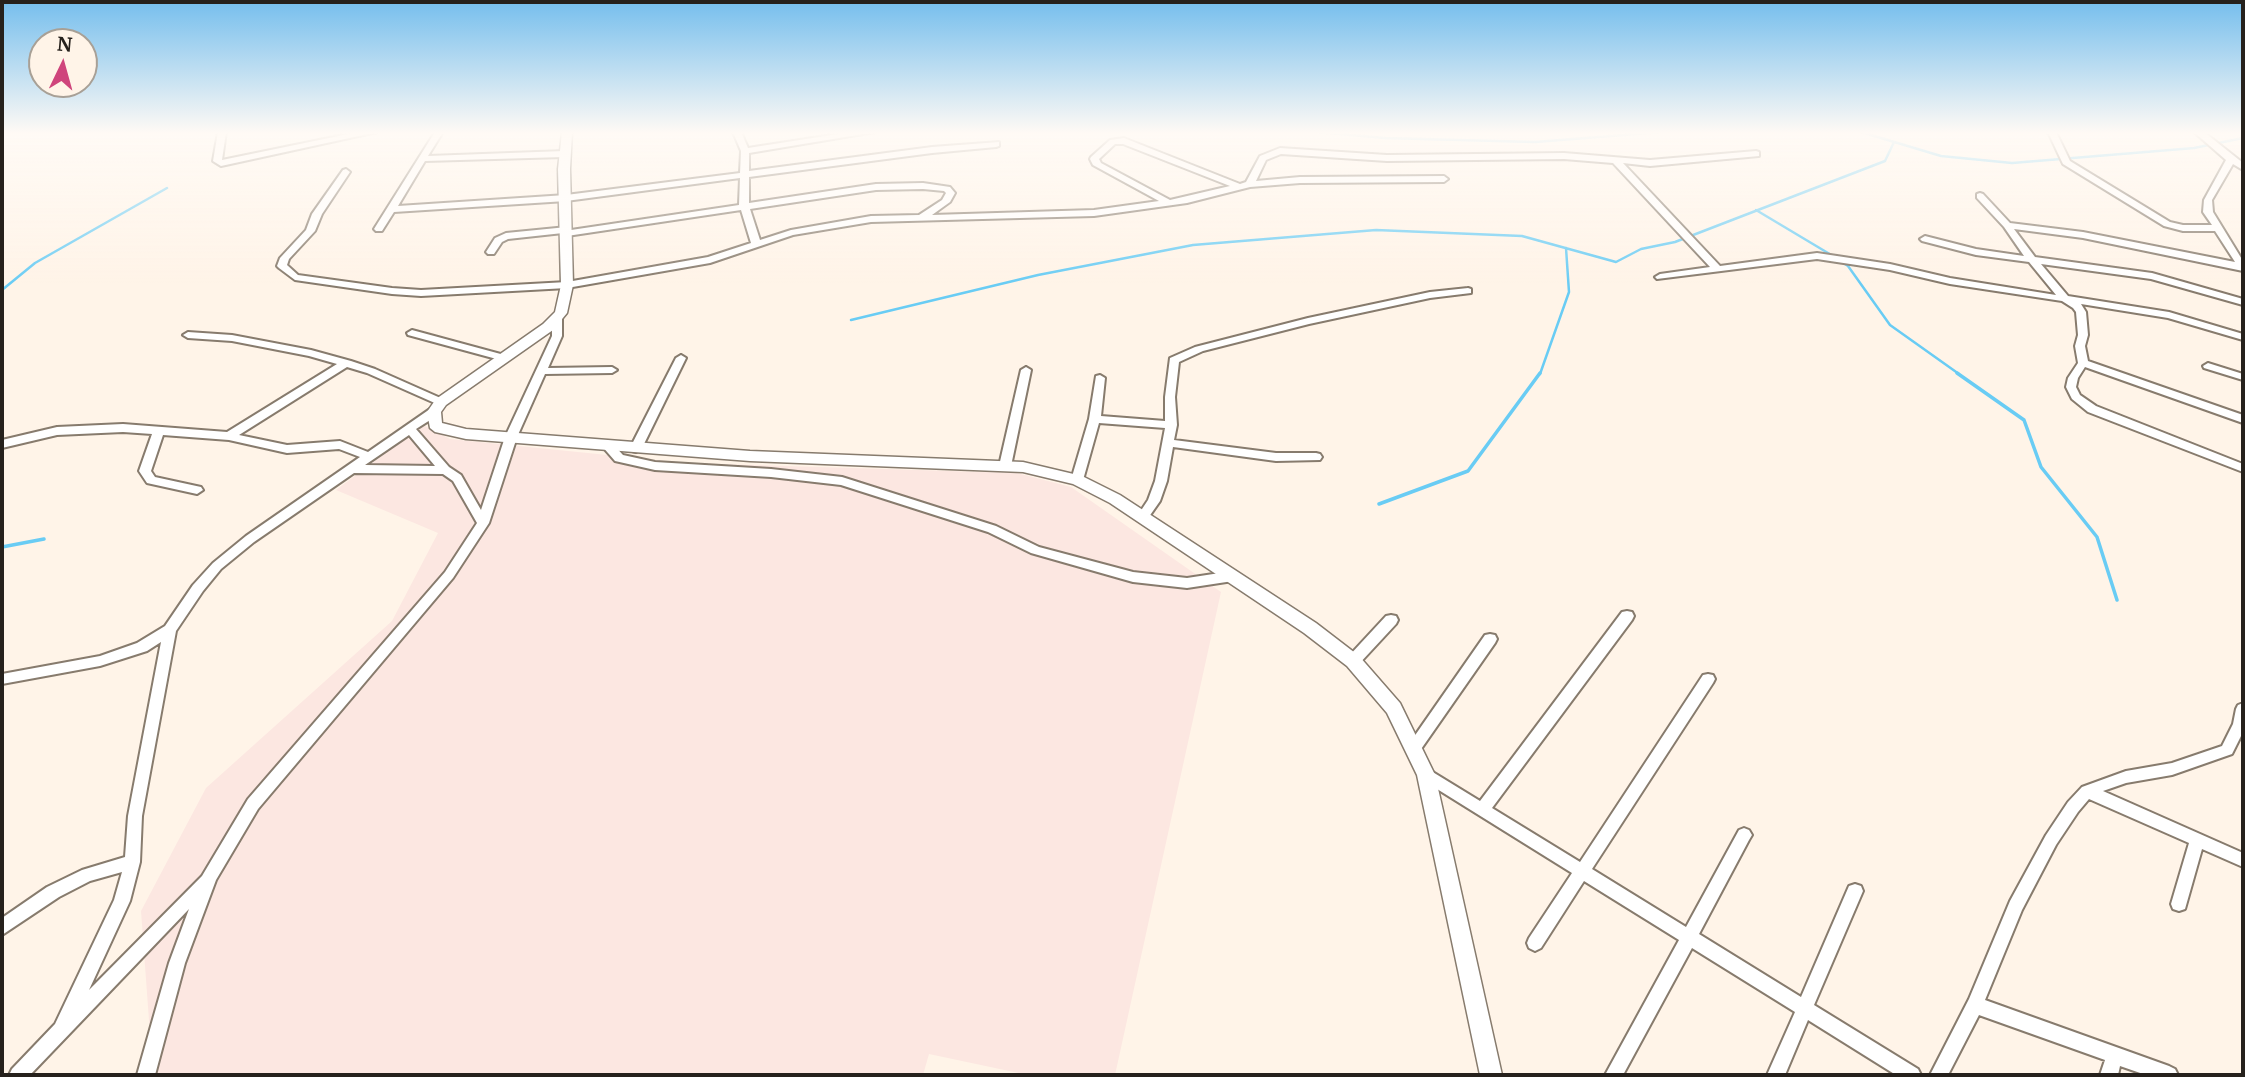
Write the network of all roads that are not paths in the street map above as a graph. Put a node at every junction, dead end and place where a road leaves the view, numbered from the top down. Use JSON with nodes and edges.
{"nodes":[{"id":1,"x":339,"y":182,"type":"edge"},
{"id":2,"x":410,"y":182,"type":"edge"},
{"id":3,"x":565,"y":182,"type":"edge"},
{"id":4,"x":693,"y":182,"type":"edge"},
{"id":5,"x":744,"y":182,"type":"edge"},
{"id":6,"x":1130,"y":182,"type":"edge"},
{"id":7,"x":1225,"y":182,"type":"edge"},
{"id":8,"x":1272,"y":182,"type":"edge"},
{"id":9,"x":1636,"y":182,"type":"edge"},
{"id":10,"x":2099,"y":182,"type":"edge"},
{"id":11,"x":2218,"y":182,"type":"edge"},
{"id":12,"x":1250,"y":184,"type":"joint"},
{"id":13,"x":1237,"y":187,"type":"junction"},
{"id":14,"x":1980,"y":196,"type":"dead end"},
{"id":15,"x":566,"y":198,"type":"junction"},
{"id":16,"x":1170,"y":203,"type":"junction"},
{"id":17,"x":744,"y":205,"type":"junction"},
{"id":18,"x":394,"y":209,"type":"junction"},
{"id":19,"x":920,"y":217,"type":"junction"},
{"id":20,"x":2007,"y":225,"type":"junction"},
{"id":21,"x":2217,"y":228,"type":"junction"},
{"id":22,"x":379,"y":229,"type":"dead end"},
{"id":23,"x":567,"y":232,"type":"junction"},
{"id":24,"x":1925,"y":239,"type":"dead end"},
{"id":25,"x":756,"y":244,"type":"junction"},
{"id":26,"x":491,"y":252,"type":"dead end"},
{"id":27,"x":2031,"y":259,"type":"junction"},
{"id":28,"x":2243,"y":268,"type":"edge"},
{"id":29,"x":1717,"y":269,"type":"junction"},
{"id":30,"x":1660,"y":278,"type":"dead end"},
{"id":31,"x":566,"y":285,"type":"junction"},
{"id":32,"x":1468,"y":291,"type":"dead end"},
{"id":33,"x":2066,"y":300,"type":"junction"},
{"id":34,"x":2243,"y":302,"type":"edge"},
{"id":35,"x":557,"y":319,"type":"junction"},
{"id":36,"x":412,"y":333,"type":"dead end"},
{"id":37,"x":188,"y":335,"type":"dead end"},
{"id":38,"x":2243,"y":337,"type":"edge"},
{"id":39,"x":504,"y":358,"type":"junction"},
{"id":40,"x":681,"y":358,"type":"dead end"},
{"id":41,"x":348,"y":363,"type":"junction"},
{"id":42,"x":2083,"y":363,"type":"junction"},
{"id":43,"x":2208,"y":366,"type":"dead end"},
{"id":44,"x":612,"y":370,"type":"dead end"},
{"id":45,"x":1026,"y":370,"type":"dead end"},
{"id":46,"x":541,"y":371,"type":"junction"},
{"id":47,"x":2243,"y":377,"type":"edge"},
{"id":48,"x":1100,"y":378,"type":"dead end"},
{"id":49,"x":437,"y":407,"type":"junction"},
{"id":50,"x":1095,"y":419,"type":"junction"},
{"id":51,"x":2243,"y":419,"type":"edge"},
{"id":52,"x":1171,"y":425,"type":"junction"},
{"id":53,"x":409,"y":428,"type":"junction"},
{"id":54,"x":159,"y":430,"type":"junction"},
{"id":55,"x":229,"y":436,"type":"junction"},
{"id":56,"x":511,"y":437,"type":"junction"},
{"id":57,"x":1168,"y":443,"type":"junction"},
{"id":58,"x":2,"y":444,"type":"edge"},
{"id":59,"x":607,"y":445,"type":"junction"},
{"id":60,"x":636,"y":448,"type":"junction"},
{"id":61,"x":368,"y":456,"type":"junction"},
{"id":62,"x":1316,"y":457,"type":"dead end"},
{"id":63,"x":1005,"y":466,"type":"junction"},
{"id":64,"x":2243,"y":468,"type":"edge"},
{"id":65,"x":350,"y":469,"type":"junction"},
{"id":66,"x":444,"y":470,"type":"junction"},
{"id":67,"x":1077,"y":480,"type":"junction"},
{"id":68,"x":197,"y":490,"type":"dead end"},
{"id":69,"x":1142,"y":518,"type":"junction"},
{"id":70,"x":483,"y":523,"type":"junction"},
{"id":71,"x":1233,"y":576,"type":"junction"},
{"id":72,"x":1627,"y":616,"type":"dead end"},
{"id":73,"x":1391,"y":620,"type":"dead end"},
{"id":74,"x":170,"y":630,"type":"junction"},
{"id":75,"x":1490,"y":639,"type":"dead end"},
{"id":76,"x":1353,"y":661,"type":"junction"},
{"id":77,"x":1708,"y":678,"type":"dead end"},
{"id":78,"x":2,"y":679,"type":"edge"},
{"id":79,"x":2243,"y":709,"type":"edge"},
{"id":80,"x":1415,"y":748,"type":"junction"},
{"id":81,"x":1426,"y":775,"type":"junction"},
{"id":82,"x":2087,"y":791,"type":"junction"},
{"id":83,"x":1483,"y":809,"type":"junction"},
{"id":84,"x":1744,"y":835,"type":"dead end"},
{"id":85,"x":2197,"y":841,"type":"junction"},
{"id":86,"x":2243,"y":860,"type":"edge"},
{"id":87,"x":132,"y":862,"type":"junction"},
{"id":88,"x":1581,"y":873,"type":"junction"},
{"id":89,"x":209,"y":877,"type":"junction"},
{"id":90,"x":1855,"y":891,"type":"dead end"},
{"id":91,"x":2179,"y":904,"type":"dead end"},
{"id":92,"x":2,"y":927,"type":"edge"},
{"id":93,"x":1690,"y":939,"type":"junction"},
{"id":94,"x":1535,"y":943,"type":"dead end"},
{"id":95,"x":1975,"y":1005,"type":"junction"},
{"id":96,"x":1805,"y":1008,"type":"junction"},
{"id":97,"x":62,"y":1029,"type":"junction"},
{"id":98,"x":2115,"y":1055,"type":"junction"},
{"id":99,"x":18,"y":1075,"type":"edge"},
{"id":100,"x":146,"y":1075,"type":"edge"},
{"id":101,"x":1491,"y":1075,"type":"edge"},
{"id":102,"x":1614,"y":1075,"type":"edge"},
{"id":103,"x":1776,"y":1075,"type":"edge"},
{"id":104,"x":1912,"y":1075,"type":"edge"},
{"id":105,"x":1939,"y":1075,"type":"edge"},
{"id":106,"x":2109,"y":1075,"type":"edge"},
{"id":107,"x":2169,"y":1075,"type":"edge"}],
"edges":[{"from":1,"to":31,"type":"street"},
{"from":2,"to":18,"type":"street"},
{"from":3,"to":15,"type":"street"},
{"from":4,"to":15,"type":"street"},
{"from":5,"to":17,"type":"street"},
{"from":6,"to":16,"type":"street"},
{"from":7,"to":13,"type":"street"},
{"from":8,"to":12,"type":"street"},
{"from":9,"to":29,"type":"street"},
{"from":10,"to":21,"type":"street"},
{"from":11,"to":21,"type":"street"},
{"from":12,"to":13,"type":"street"},
{"from":13,"to":16,"type":"street"},
{"from":14,"to":20,"type":"street"},
{"from":15,"to":18,"type":"street"},
{"from":15,"to":23,"type":"street"},
{"from":16,"to":19,"type":"street"},
{"from":17,"to":19,"type":"street"},
{"from":17,"to":23,"type":"street"},
{"from":17,"to":25,"type":"street"},
{"from":18,"to":22,"type":"street"},
{"from":19,"to":25,"type":"street"},
{"from":20,"to":27,"type":"street"},
{"from":20,"to":28,"type":"street"},
{"from":21,"to":28,"type":"street"},
{"from":23,"to":26,"type":"street"},
{"from":23,"to":31,"type":"street"},
{"from":24,"to":27,"type":"street"},
{"from":25,"to":31,"type":"street"},
{"from":27,"to":33,"type":"street"},
{"from":27,"to":34,"type":"street"},
{"from":29,"to":30,"type":"street"},
{"from":29,"to":33,"type":"street"},
{"from":31,"to":35,"type":"street"},
{"from":32,"to":52,"type":"street"},
{"from":33,"to":38,"type":"street"},
{"from":33,"to":42,"type":"street"},
{"from":35,"to":39,"type":"street"},
{"from":35,"to":46,"type":"street"},
{"from":36,"to":39,"type":"street"},
{"from":37,"to":41,"type":"street"},
{"from":39,"to":49,"type":"street"},
{"from":40,"to":60,"type":"street"},
{"from":41,"to":49,"type":"street"},
{"from":41,"to":55,"type":"street"},
{"from":42,"to":51,"type":"street"},
{"from":42,"to":64,"type":"street"},
{"from":43,"to":47,"type":"street"},
{"from":44,"to":46,"type":"street"},
{"from":45,"to":63,"type":"street"},
{"from":46,"to":56,"type":"street"},
{"from":48,"to":50,"type":"street"},
{"from":49,"to":53,"type":"street"},
{"from":49,"to":56,"type":"street"},
{"from":50,"to":52,"type":"street"},
{"from":50,"to":67,"type":"street"},
{"from":52,"to":57,"type":"street"},
{"from":53,"to":61,"type":"street"},
{"from":53,"to":66,"type":"street"},
{"from":54,"to":55,"type":"street"},
{"from":54,"to":58,"type":"street"},
{"from":54,"to":68,"type":"street"},
{"from":55,"to":61,"type":"street"},
{"from":56,"to":59,"type":"street"},
{"from":56,"to":70,"type":"street"},
{"from":57,"to":62,"type":"street"},
{"from":57,"to":69,"type":"street"},
{"from":59,"to":60,"type":"street"},
{"from":59,"to":71,"type":"street"},
{"from":60,"to":63,"type":"street"},
{"from":61,"to":65,"type":"street"},
{"from":63,"to":67,"type":"street"},
{"from":65,"to":66,"type":"street"},
{"from":65,"to":74,"type":"street"},
{"from":66,"to":70,"type":"street"},
{"from":67,"to":69,"type":"street"},
{"from":69,"to":71,"type":"street"},
{"from":70,"to":89,"type":"street"},
{"from":71,"to":76,"type":"street"},
{"from":72,"to":83,"type":"street"},
{"from":73,"to":76,"type":"street"},
{"from":74,"to":78,"type":"street"},
{"from":74,"to":87,"type":"street"},
{"from":75,"to":80,"type":"street"},
{"from":76,"to":80,"type":"street"},
{"from":77,"to":88,"type":"street"},
{"from":79,"to":82,"type":"street"},
{"from":80,"to":81,"type":"street"},
{"from":81,"to":83,"type":"street"},
{"from":81,"to":101,"type":"street"},
{"from":82,"to":85,"type":"street"},
{"from":82,"to":95,"type":"street"},
{"from":83,"to":88,"type":"street"},
{"from":84,"to":93,"type":"street"},
{"from":85,"to":86,"type":"street"},
{"from":85,"to":91,"type":"street"},
{"from":87,"to":92,"type":"street"},
{"from":87,"to":97,"type":"street"},
{"from":88,"to":93,"type":"street"},
{"from":88,"to":94,"type":"street"},
{"from":89,"to":97,"type":"street"},
{"from":89,"to":100,"type":"street"},
{"from":90,"to":96,"type":"street"},
{"from":93,"to":96,"type":"street"},
{"from":93,"to":102,"type":"street"},
{"from":95,"to":98,"type":"street"},
{"from":95,"to":105,"type":"street"},
{"from":96,"to":103,"type":"street"},
{"from":96,"to":104,"type":"street"},
{"from":97,"to":99,"type":"street"},
{"from":98,"to":106,"type":"street"},
{"from":98,"to":107,"type":"street"}]}
